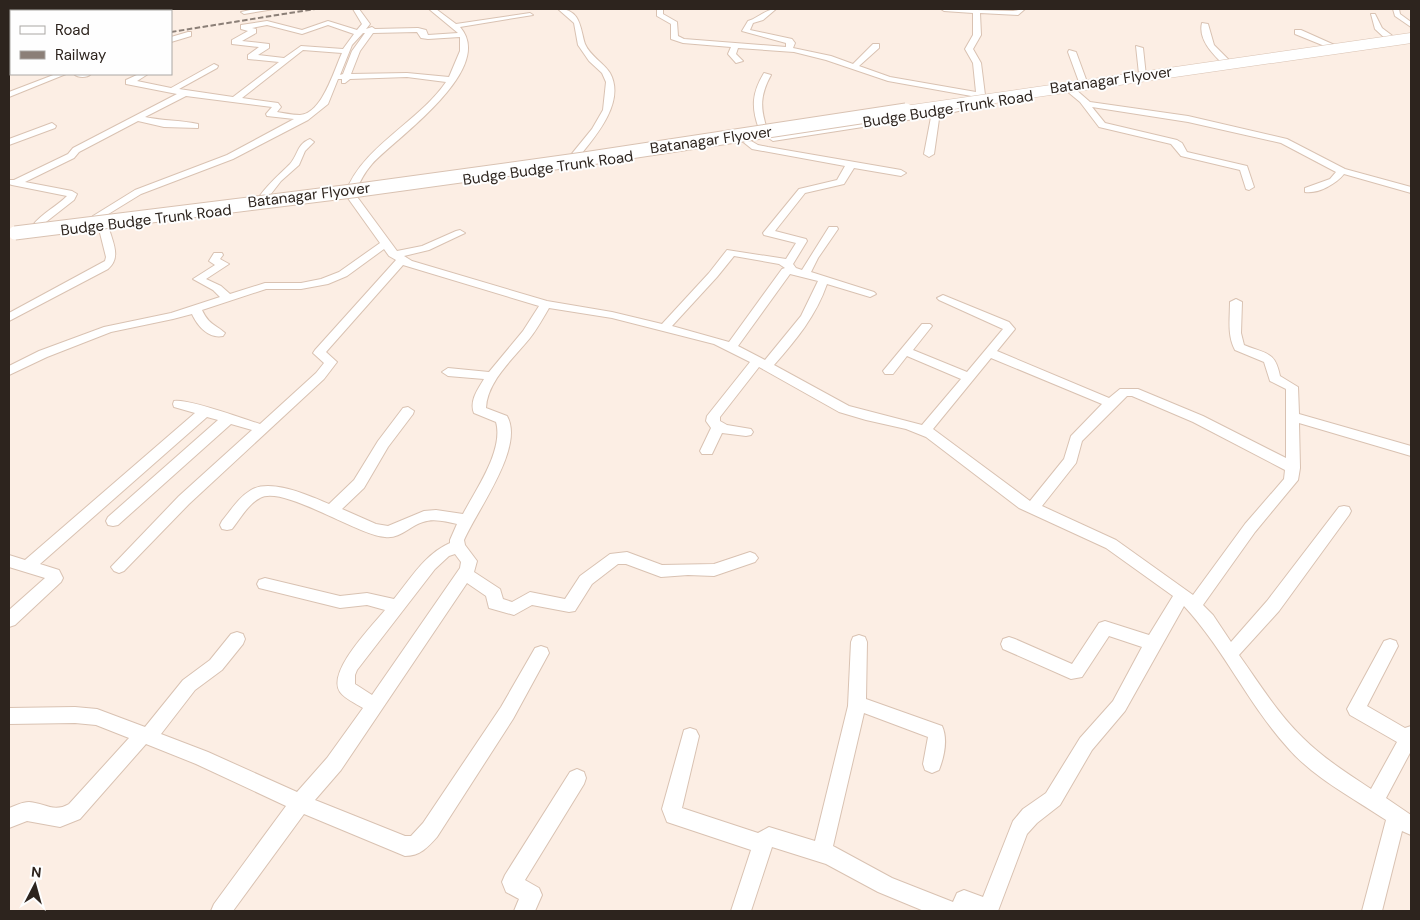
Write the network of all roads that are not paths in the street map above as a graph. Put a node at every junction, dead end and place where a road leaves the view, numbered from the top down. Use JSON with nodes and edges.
{"nodes":[{"id":1,"x":115,"y":9,"type":"edge"},
{"id":2,"x":246,"y":9,"type":"edge"},
{"id":3,"x":271,"y":9,"type":"edge"},
{"id":4,"x":356,"y":9,"type":"edge"},
{"id":5,"x":432,"y":9,"type":"edge"},
{"id":6,"x":561,"y":9,"type":"edge"},
{"id":7,"x":660,"y":9,"type":"edge"},
{"id":8,"x":773,"y":9,"type":"edge"},
{"id":9,"x":944,"y":9,"type":"edge"},
{"id":10,"x":1022,"y":9,"type":"edge"},
{"id":11,"x":1396,"y":9,"type":"edge"},
{"id":12,"x":152,"y":10,"type":"edge"},
{"id":13,"x":976,"y":11,"type":"junction"},
{"id":14,"x":530,"y":15,"type":"dead end"},
{"id":15,"x":1373,"y":15,"type":"dead end"},
{"id":16,"x":376,"y":22,"type":"dead end"},
{"id":17,"x":1204,"y":24,"type":"dead end"},
{"id":18,"x":454,"y":26,"type":"junction"},
{"id":19,"x":1411,"y":26,"type":"edge"},
{"id":20,"x":364,"y":31,"type":"junction"},
{"id":21,"x":1298,"y":32,"type":"dead end"},
{"id":22,"x":188,"y":34,"type":"dead end"},
{"id":23,"x":462,"y":35,"type":"junction"},
{"id":24,"x":1391,"y":39,"type":"junction"},
{"id":25,"x":1411,"y":39,"type":"edge"},
{"id":26,"x":172,"y":40,"type":"edge"},
{"id":27,"x":735,"y":45,"type":"junction"},
{"id":28,"x":876,"y":46,"type":"dead end"},
{"id":29,"x":1335,"y":47,"type":"junction"},
{"id":30,"x":1139,"y":48,"type":"dead end"},
{"id":31,"x":790,"y":49,"type":"junction"},
{"id":32,"x":345,"y":51,"type":"junction"},
{"id":33,"x":1072,"y":52,"type":"dead end"},
{"id":34,"x":286,"y":60,"type":"junction"},
{"id":35,"x":739,"y":61,"type":"dead end"},
{"id":36,"x":1226,"y":62,"type":"junction"},
{"id":37,"x":214,"y":66,"type":"dead end"},
{"id":38,"x":854,"y":68,"type":"junction"},
{"id":39,"x":1143,"y":74,"type":"junction"},
{"id":40,"x":59,"y":75,"type":"edge"},
{"id":41,"x":142,"y":75,"type":"edge"},
{"id":42,"x":767,"y":75,"type":"dead end"},
{"id":43,"x":336,"y":77,"type":"junction"},
{"id":44,"x":346,"y":78,"type":"junction"},
{"id":45,"x":452,"y":80,"type":"junction"},
{"id":46,"x":1083,"y":82,"type":"junction"},
{"id":47,"x":1071,"y":90,"type":"junction"},
{"id":48,"x":171,"y":91,"type":"junction"},
{"id":49,"x":185,"y":94,"type":"junction"},
{"id":50,"x":9,"y":95,"type":"edge"},
{"id":51,"x":983,"y":97,"type":"junction"},
{"id":52,"x":234,"y":100,"type":"junction"},
{"id":53,"x":1084,"y":102,"type":"junction"},
{"id":54,"x":936,"y":112,"type":"junction"},
{"id":55,"x":138,"y":118,"type":"junction"},
{"id":56,"x":305,"y":118,"type":"junction"},
{"id":57,"x":52,"y":126,"type":"dead end"},
{"id":58,"x":195,"y":126,"type":"dead end"},
{"id":59,"x":763,"y":129,"type":"junction"},
{"id":60,"x":746,"y":141,"type":"junction"},
{"id":61,"x":9,"y":142,"type":"edge"},
{"id":62,"x":310,"y":142,"type":"dead end"},
{"id":63,"x":929,"y":154,"type":"dead end"},
{"id":64,"x":574,"y":156,"type":"junction"},
{"id":65,"x":850,"y":166,"type":"junction"},
{"id":66,"x":1342,"y":171,"type":"junction"},
{"id":67,"x":901,"y":174,"type":"dead end"},
{"id":68,"x":12,"y":182,"type":"edge"},
{"id":69,"x":1249,"y":187,"type":"dead end"},
{"id":70,"x":352,"y":190,"type":"junction"},
{"id":71,"x":1308,"y":190,"type":"dead end"},
{"id":72,"x":1411,"y":190,"type":"edge"},
{"id":73,"x":264,"y":197,"type":"junction"},
{"id":74,"x":142,"y":216,"type":"junction"},
{"id":75,"x":104,"y":221,"type":"junction"},
{"id":76,"x":37,"y":226,"type":"junction"},
{"id":77,"x":834,"y":229,"type":"dead end"},
{"id":78,"x":10,"y":233,"type":"edge"},
{"id":79,"x":460,"y":233,"type":"dead end"},
{"id":80,"x":385,"y":244,"type":"junction"},
{"id":81,"x":218,"y":255,"type":"dead end"},
{"id":82,"x":399,"y":258,"type":"junction"},
{"id":83,"x":195,"y":266,"type":"dead end"},
{"id":84,"x":790,"y":267,"type":"junction"},
{"id":85,"x":211,"y":271,"type":"junction"},
{"id":86,"x":805,"y":274,"type":"junction"},
{"id":87,"x":824,"y":279,"type":"junction"},
{"id":88,"x":870,"y":294,"type":"dead end"},
{"id":89,"x":228,"y":298,"type":"junction"},
{"id":90,"x":943,"y":298,"type":"dead end"},
{"id":91,"x":1236,"y":302,"type":"dead end"},
{"id":92,"x":546,"y":304,"type":"junction"},
{"id":93,"x":196,"y":309,"type":"junction"},
{"id":94,"x":9,"y":318,"type":"edge"},
{"id":95,"x":926,"y":326,"type":"dead end"},
{"id":96,"x":665,"y":327,"type":"junction"},
{"id":97,"x":211,"y":333,"type":"dead end"},
{"id":98,"x":731,"y":347,"type":"junction"},
{"id":99,"x":905,"y":351,"type":"junction"},
{"id":100,"x":990,"y":353,"type":"junction"},
{"id":101,"x":762,"y":364,"type":"junction"},
{"id":102,"x":9,"y":371,"type":"edge"},
{"id":103,"x":889,"y":371,"type":"dead end"},
{"id":104,"x":448,"y":372,"type":"dead end"},
{"id":105,"x":493,"y":376,"type":"junction"},
{"id":106,"x":968,"y":377,"type":"junction"},
{"id":107,"x":1111,"y":403,"type":"junction"},
{"id":108,"x":179,"y":404,"type":"dead end"},
{"id":109,"x":408,"y":411,"type":"dead end"},
{"id":110,"x":206,"y":412,"type":"junction"},
{"id":111,"x":1293,"y":417,"type":"junction"},
{"id":112,"x":229,"y":418,"type":"junction"},
{"id":113,"x":718,"y":427,"type":"junction"},
{"id":114,"x":263,"y":430,"type":"junction"},
{"id":115,"x":924,"y":430,"type":"junction"},
{"id":116,"x":746,"y":432,"type":"dead end"},
{"id":117,"x":1411,"y":451,"type":"edge"},
{"id":118,"x":707,"y":452,"type":"dead end"},
{"id":119,"x":1293,"y":468,"type":"junction"},
{"id":120,"x":1032,"y":508,"type":"junction"},
{"id":121,"x":331,"y":511,"type":"junction"},
{"id":122,"x":1344,"y":511,"type":"dead end"},
{"id":123,"x":467,"y":520,"type":"junction"},
{"id":124,"x":113,"y":521,"type":"dead end"},
{"id":125,"x":227,"y":525,"type":"dead end"},
{"id":126,"x":458,"y":546,"type":"junction"},
{"id":127,"x":750,"y":558,"type":"dead end"},
{"id":128,"x":9,"y":561,"type":"edge"},
{"id":129,"x":28,"y":566,"type":"junction"},
{"id":130,"x":119,"y":567,"type":"dead end"},
{"id":131,"x":464,"y":573,"type":"junction"},
{"id":132,"x":265,"y":584,"type":"dead end"},
{"id":133,"x":1188,"y":600,"type":"junction"},
{"id":134,"x":398,"y":606,"type":"junction"},
{"id":135,"x":9,"y":620,"type":"edge"},
{"id":136,"x":237,"y":639,"type":"dead end"},
{"id":137,"x":859,"y":642,"type":"dead end"},
{"id":138,"x":1153,"y":643,"type":"junction"},
{"id":139,"x":1009,"y":644,"type":"dead end"},
{"id":140,"x":1390,"y":646,"type":"dead end"},
{"id":141,"x":541,"y":654,"type":"dead end"},
{"id":142,"x":1230,"y":654,"type":"junction"},
{"id":143,"x":857,"y":703,"type":"junction"},
{"id":144,"x":374,"y":705,"type":"junction"},
{"id":145,"x":9,"y":716,"type":"edge"},
{"id":146,"x":146,"y":736,"type":"junction"},
{"id":147,"x":690,"y":736,"type":"dead end"},
{"id":148,"x":1410,"y":737,"type":"edge"},
{"id":149,"x":932,"y":764,"type":"dead end"},
{"id":150,"x":577,"y":778,"type":"dead end"},
{"id":151,"x":1374,"y":802,"type":"junction"},
{"id":152,"x":300,"y":803,"type":"junction"},
{"id":153,"x":9,"y":819,"type":"edge"},
{"id":154,"x":1404,"y":822,"type":"edge"},
{"id":155,"x":763,"y":844,"type":"junction"},
{"id":156,"x":822,"y":851,"type":"junction"},
{"id":157,"x":221,"y":911,"type":"edge"},
{"id":158,"x":524,"y":911,"type":"edge"},
{"id":159,"x":741,"y":911,"type":"edge"},
{"id":160,"x":949,"y":911,"type":"edge"},
{"id":161,"x":960,"y":911,"type":"edge"},
{"id":162,"x":989,"y":911,"type":"edge"},
{"id":163,"x":1372,"y":911,"type":"edge"}],
"edges":[{"from":1,"to":12,"type":"street"},
{"from":2,"to":3,"type":"street"},
{"from":4,"to":20,"type":"street"},
{"from":5,"to":18,"type":"street"},
{"from":6,"to":64,"type":"street"},
{"from":7,"to":27,"type":"street"},
{"from":8,"to":31,"type":"street"},
{"from":9,"to":13,"type":"street"},
{"from":10,"to":13,"type":"street"},
{"from":11,"to":19,"type":"street"},
{"from":13,"to":51,"type":"street"},
{"from":14,"to":18,"type":"street"},
{"from":15,"to":24,"type":"street"},
{"from":16,"to":20,"type":"street"},
{"from":17,"to":36,"type":"street"},
{"from":18,"to":23,"type":"street"},
{"from":20,"to":23,"type":"street"},
{"from":20,"to":32,"type":"street"},
{"from":20,"to":34,"type":"street"},
{"from":20,"to":44,"type":"street"},
{"from":21,"to":29,"type":"street"},
{"from":22,"to":26,"type":"street"},
{"from":23,"to":45,"type":"street"},
{"from":24,"to":25,"type":"street","name":"Budge Budge Trunk Road"},
{"from":24,"to":29,"type":"street","name":"Budge Budge Trunk Road"},
{"from":25,"to":47,"type":"street","name":"Budge Budge Trunk Road"},
{"from":25,"to":78,"type":"main road","name":"Batanagar Flyover","bridge":true},
{"from":27,"to":31,"type":"street"},
{"from":27,"to":35,"type":"street"},
{"from":28,"to":38,"type":"street"},
{"from":29,"to":36,"type":"street","name":"Budge Budge Trunk Road"},
{"from":30,"to":39,"type":"street"},
{"from":31,"to":38,"type":"street"},
{"from":32,"to":34,"type":"street"},
{"from":32,"to":43,"type":"street"},
{"from":33,"to":46,"type":"street"},
{"from":34,"to":52,"type":"street"},
{"from":36,"to":39,"type":"street","name":"Budge Budge Trunk Road"},
{"from":37,"to":48,"type":"street"},
{"from":38,"to":51,"type":"street"},
{"from":39,"to":46,"type":"street","name":"Budge Budge Trunk Road"},
{"from":40,"to":50,"type":"street"},
{"from":41,"to":48,"type":"street"},
{"from":42,"to":59,"type":"street"},
{"from":43,"to":44,"type":"street"},
{"from":43,"to":56,"type":"street"},
{"from":44,"to":45,"type":"street"},
{"from":45,"to":70,"type":"street"},
{"from":46,"to":51,"type":"street","name":"Budge Budge Trunk Road"},
{"from":47,"to":51,"type":"street","name":"Budge Budge Trunk Road"},
{"from":47,"to":53,"type":"street"},
{"from":48,"to":49,"type":"street"},
{"from":49,"to":52,"type":"street"},
{"from":49,"to":55,"type":"street"},
{"from":51,"to":54,"type":"street","name":"Budge Budge Trunk Road"},
{"from":51,"to":59,"type":"main road","name":"Budge Budge Trunk Road"},
{"from":52,"to":56,"type":"street"},
{"from":53,"to":66,"type":"street"},
{"from":53,"to":69,"type":"street"},
{"from":54,"to":60,"type":"street","name":"Budge Budge Trunk Road"},
{"from":54,"to":63,"type":"street"},
{"from":55,"to":58,"type":"street"},
{"from":55,"to":68,"type":"street"},
{"from":56,"to":75,"type":"street"},
{"from":57,"to":61,"type":"street"},
{"from":59,"to":64,"type":"main road","name":"Budge Budge Trunk Road"},
{"from":60,"to":65,"type":"street"},
{"from":60,"to":70,"type":"street","name":"Budge Budge Trunk Road"},
{"from":62,"to":73,"type":"street"},
{"from":64,"to":70,"type":"main road","name":"Budge Budge Trunk Road"},
{"from":65,"to":67,"type":"street"},
{"from":65,"to":84,"type":"street"},
{"from":66,"to":71,"type":"street"},
{"from":66,"to":72,"type":"street"},
{"from":68,"to":76,"type":"street"},
{"from":70,"to":73,"type":"main road","name":"Budge Budge Trunk Road"},
{"from":70,"to":74,"type":"street","name":"Budge Budge Trunk Road"},
{"from":70,"to":80,"type":"street"},
{"from":73,"to":74,"type":"main road","name":"Budge Budge Trunk Road"},
{"from":74,"to":75,"type":"street","name":"Budge Budge Trunk Road","bridge":true},
{"from":75,"to":76,"type":"street","name":"Budge Budge Trunk Road"},
{"from":75,"to":78,"type":"main road","name":"Budge Budge Trunk Road"},
{"from":75,"to":94,"type":"street"},
{"from":76,"to":78,"type":"street","name":"Budge Budge Trunk Road"},
{"from":77,"to":86,"type":"street"},
{"from":79,"to":82,"type":"street"},
{"from":80,"to":82,"type":"street"},
{"from":80,"to":89,"type":"street"},
{"from":81,"to":85,"type":"street"},
{"from":82,"to":92,"type":"street"},
{"from":82,"to":114,"type":"street"},
{"from":83,"to":85,"type":"street"},
{"from":84,"to":86,"type":"street"},
{"from":84,"to":96,"type":"street"},
{"from":84,"to":98,"type":"street"},
{"from":85,"to":89,"type":"street"},
{"from":86,"to":87,"type":"street"},
{"from":87,"to":88,"type":"street"},
{"from":87,"to":101,"type":"street"},
{"from":89,"to":93,"type":"street"},
{"from":90,"to":100,"type":"street"},
{"from":91,"to":111,"type":"street"},
{"from":92,"to":96,"type":"street"},
{"from":92,"to":105,"type":"street"},
{"from":93,"to":97,"type":"street"},
{"from":93,"to":102,"type":"street"},
{"from":95,"to":99,"type":"street"},
{"from":96,"to":98,"type":"street"},
{"from":98,"to":101,"type":"street"},
{"from":99,"to":103,"type":"street"},
{"from":99,"to":106,"type":"street"},
{"from":100,"to":106,"type":"street"},
{"from":100,"to":107,"type":"street"},
{"from":101,"to":113,"type":"street"},
{"from":101,"to":115,"type":"street"},
{"from":104,"to":105,"type":"street"},
{"from":105,"to":123,"type":"street"},
{"from":106,"to":115,"type":"street"},
{"from":107,"to":119,"type":"street"},
{"from":107,"to":120,"type":"street"},
{"from":108,"to":110,"type":"street"},
{"from":109,"to":121,"type":"street"},
{"from":110,"to":112,"type":"street"},
{"from":110,"to":129,"type":"street"},
{"from":111,"to":117,"type":"street"},
{"from":111,"to":119,"type":"street"},
{"from":112,"to":114,"type":"street"},
{"from":112,"to":124,"type":"street"},
{"from":113,"to":116,"type":"street"},
{"from":113,"to":118,"type":"street"},
{"from":114,"to":130,"type":"street"},
{"from":115,"to":120,"type":"street"},
{"from":119,"to":133,"type":"street"},
{"from":120,"to":133,"type":"street"},
{"from":121,"to":123,"type":"street"},
{"from":121,"to":125,"type":"street"},
{"from":122,"to":142,"type":"street"},
{"from":123,"to":126,"type":"street"},
{"from":126,"to":131,"type":"street"},
{"from":126,"to":134,"type":"street"},
{"from":127,"to":131,"type":"street"},
{"from":128,"to":129,"type":"street"},
{"from":129,"to":135,"type":"street"},
{"from":131,"to":144,"type":"street"},
{"from":132,"to":134,"type":"street"},
{"from":133,"to":138,"type":"street"},
{"from":133,"to":142,"type":"street"},
{"from":134,"to":144,"type":"street"},
{"from":136,"to":146,"type":"street"},
{"from":137,"to":143,"type":"street"},
{"from":138,"to":139,"type":"street"},
{"from":138,"to":162,"type":"street"},
{"from":140,"to":148,"type":"street"},
{"from":141,"to":152,"type":"street"},
{"from":142,"to":151,"type":"street"},
{"from":143,"to":149,"type":"street"},
{"from":143,"to":156,"type":"street"},
{"from":144,"to":152,"type":"street"},
{"from":145,"to":146,"type":"street"},
{"from":146,"to":152,"type":"street"},
{"from":146,"to":153,"type":"street"},
{"from":147,"to":155,"type":"street"},
{"from":148,"to":151,"type":"street"},
{"from":150,"to":158,"type":"street"},
{"from":151,"to":154,"type":"street"},
{"from":152,"to":157,"type":"street"},
{"from":154,"to":163,"type":"street"},
{"from":155,"to":156,"type":"street"},
{"from":155,"to":159,"type":"street"},
{"from":156,"to":160,"type":"street"},
{"from":161,"to":162,"type":"street"}]}
